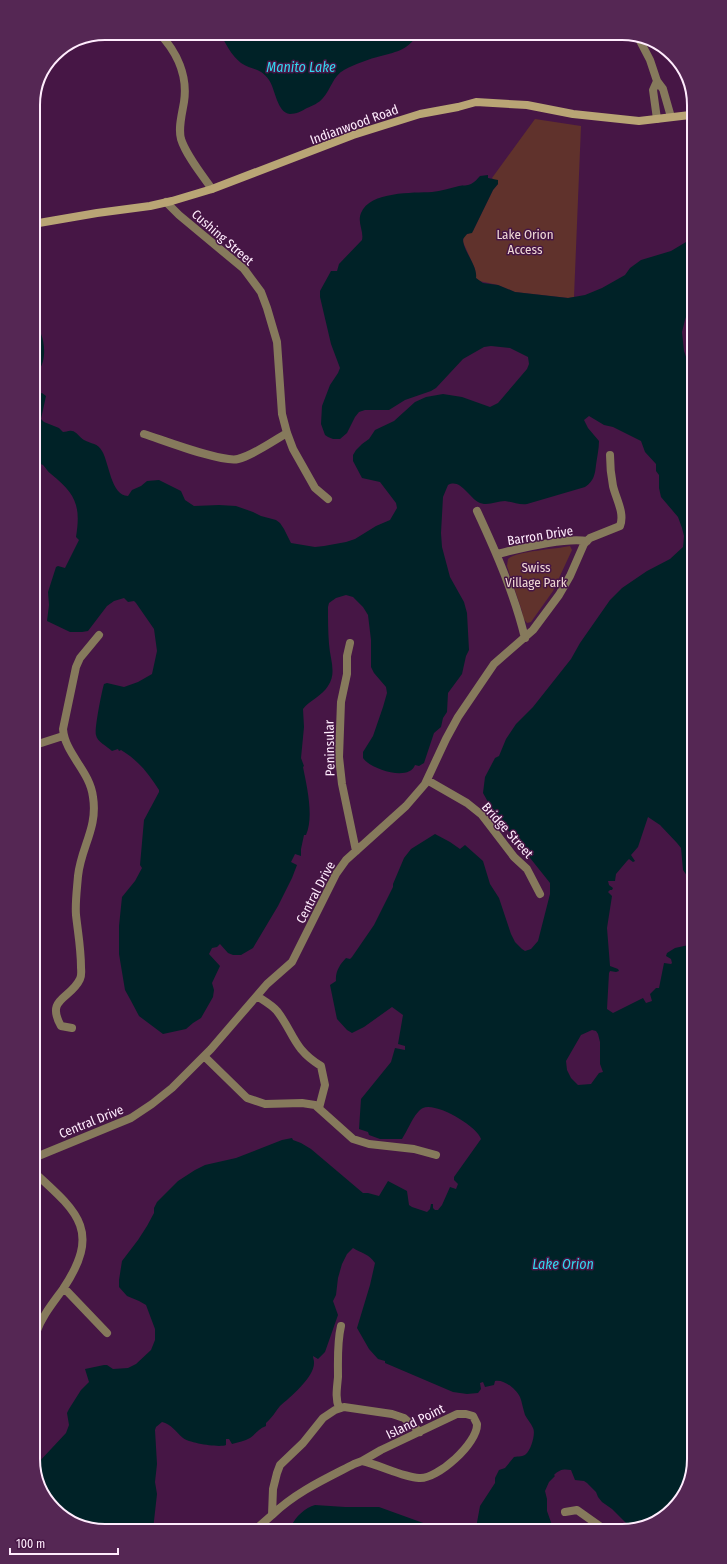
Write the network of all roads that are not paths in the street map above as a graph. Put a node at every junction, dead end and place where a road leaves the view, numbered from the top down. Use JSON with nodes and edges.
{"nodes":[{"id":1,"x":166,"y":40,"type":"edge"},
{"id":2,"x":641,"y":43,"type":"edge"},
{"id":3,"x":657,"y":81,"type":"junction"},
{"id":4,"x":687,"y":115,"type":"edge"},
{"id":5,"x":671,"y":117,"type":"junction"},
{"id":6,"x":657,"y":119,"type":"junction"},
{"id":7,"x":212,"y":189,"type":"junction"},
{"id":8,"x":166,"y":202,"type":"junction"},
{"id":9,"x":40,"y":223,"type":"edge"},
{"id":10,"x":287,"y":433,"type":"junction"},
{"id":11,"x":144,"y":434,"type":"dead end"},
{"id":12,"x":610,"y":455,"type":"dead end"},
{"id":13,"x":328,"y":499,"type":"dead end"},
{"id":14,"x":477,"y":511,"type":"dead end"},
{"id":15,"x":587,"y":541,"type":"junction"},
{"id":16,"x":497,"y":554,"type":"junction"},
{"id":17,"x":99,"y":635,"type":"dead end"},
{"id":18,"x":525,"y":638,"type":"junction"},
{"id":19,"x":350,"y":643,"type":"dead end"},
{"id":20,"x":63,"y":736,"type":"junction"},
{"id":21,"x":40,"y":743,"type":"edge"},
{"id":22,"x":427,"y":780,"type":"junction"},
{"id":23,"x":356,"y":851,"type":"junction"},
{"id":24,"x":540,"y":894,"type":"dead end"},
{"id":25,"x":257,"y":996,"type":"junction"},
{"id":26,"x":72,"y":1028,"type":"dead end"},
{"id":27,"x":204,"y":1056,"type":"junction"},
{"id":28,"x":319,"y":1108,"type":"junction"},
{"id":29,"x":40,"y":1155,"type":"edge"},
{"id":30,"x":436,"y":1155,"type":"dead end"},
{"id":31,"x":40,"y":1178,"type":"edge"},
{"id":32,"x":64,"y":1288,"type":"junction"},
{"id":33,"x":40,"y":1323,"type":"edge"},
{"id":34,"x":341,"y":1326,"type":"dead end"},
{"id":35,"x":106,"y":1333,"type":"dead end"},
{"id":36,"x":339,"y":1408,"type":"junction"},
{"id":37,"x":420,"y":1432,"type":"junction"},
{"id":38,"x":362,"y":1461,"type":"junction"},
{"id":39,"x":565,"y":1512,"type":"dead end"},
{"id":40,"x":272,"y":1514,"type":"junction"},
{"id":41,"x":261,"y":1524,"type":"edge"},
{"id":42,"x":597,"y":1524,"type":"edge"}],
"edges":[{"from":1,"to":7,"type":"street"},
{"from":2,"to":3,"type":"street"},
{"from":3,"to":5,"type":"street"},
{"from":3,"to":6,"type":"street"},
{"from":4,"to":5,"type":"street","name":"Indianwood Road"},
{"from":5,"to":6,"type":"street","name":"Indianwood Road"},
{"from":6,"to":7,"type":"street","name":"Indianwood Road"},
{"from":7,"to":8,"type":"street","name":"Indianwood Road"},
{"from":8,"to":9,"type":"street","name":"Indianwood Road"},
{"from":8,"to":10,"type":"street","name":"Cushing Street"},
{"from":10,"to":11,"type":"street"},
{"from":10,"to":13,"type":"street","name":"Cushing Street"},
{"from":12,"to":15,"type":"street"},
{"from":14,"to":16,"type":"street"},
{"from":15,"to":16,"type":"street","name":"Barron Drive"},
{"from":15,"to":18,"type":"street","name":"Central Drive"},
{"from":16,"to":18,"type":"street"},
{"from":17,"to":20,"type":"street"},
{"from":18,"to":22,"type":"street","name":"Central Drive"},
{"from":19,"to":23,"type":"street","name":"Peninsular"},
{"from":20,"to":21,"type":"street"},
{"from":20,"to":26,"type":"street"},
{"from":22,"to":23,"type":"street","name":"Central Drive"},
{"from":22,"to":24,"type":"street","name":"Bridge Street"},
{"from":23,"to":25,"type":"street","name":"Central Drive"},
{"from":25,"to":27,"type":"street","name":"Central Drive"},
{"from":25,"to":28,"type":"street"},
{"from":27,"to":28,"type":"street"},
{"from":27,"to":29,"type":"street","name":"Central Drive"},
{"from":28,"to":30,"type":"street"},
{"from":31,"to":32,"type":"street"},
{"from":32,"to":33,"type":"street"},
{"from":32,"to":35,"type":"street"},
{"from":34,"to":36,"type":"street"},
{"from":36,"to":37,"type":"street"},
{"from":36,"to":40,"type":"street"},
{"from":37,"to":38,"type":"street","name":"Island Point"},
{"from":37,"to":38,"type":"street","name":"Island Point"},
{"from":38,"to":40,"type":"street","name":"Island Point"},
{"from":39,"to":42,"type":"street"},
{"from":40,"to":41,"type":"street","name":"Island Point"}]}
